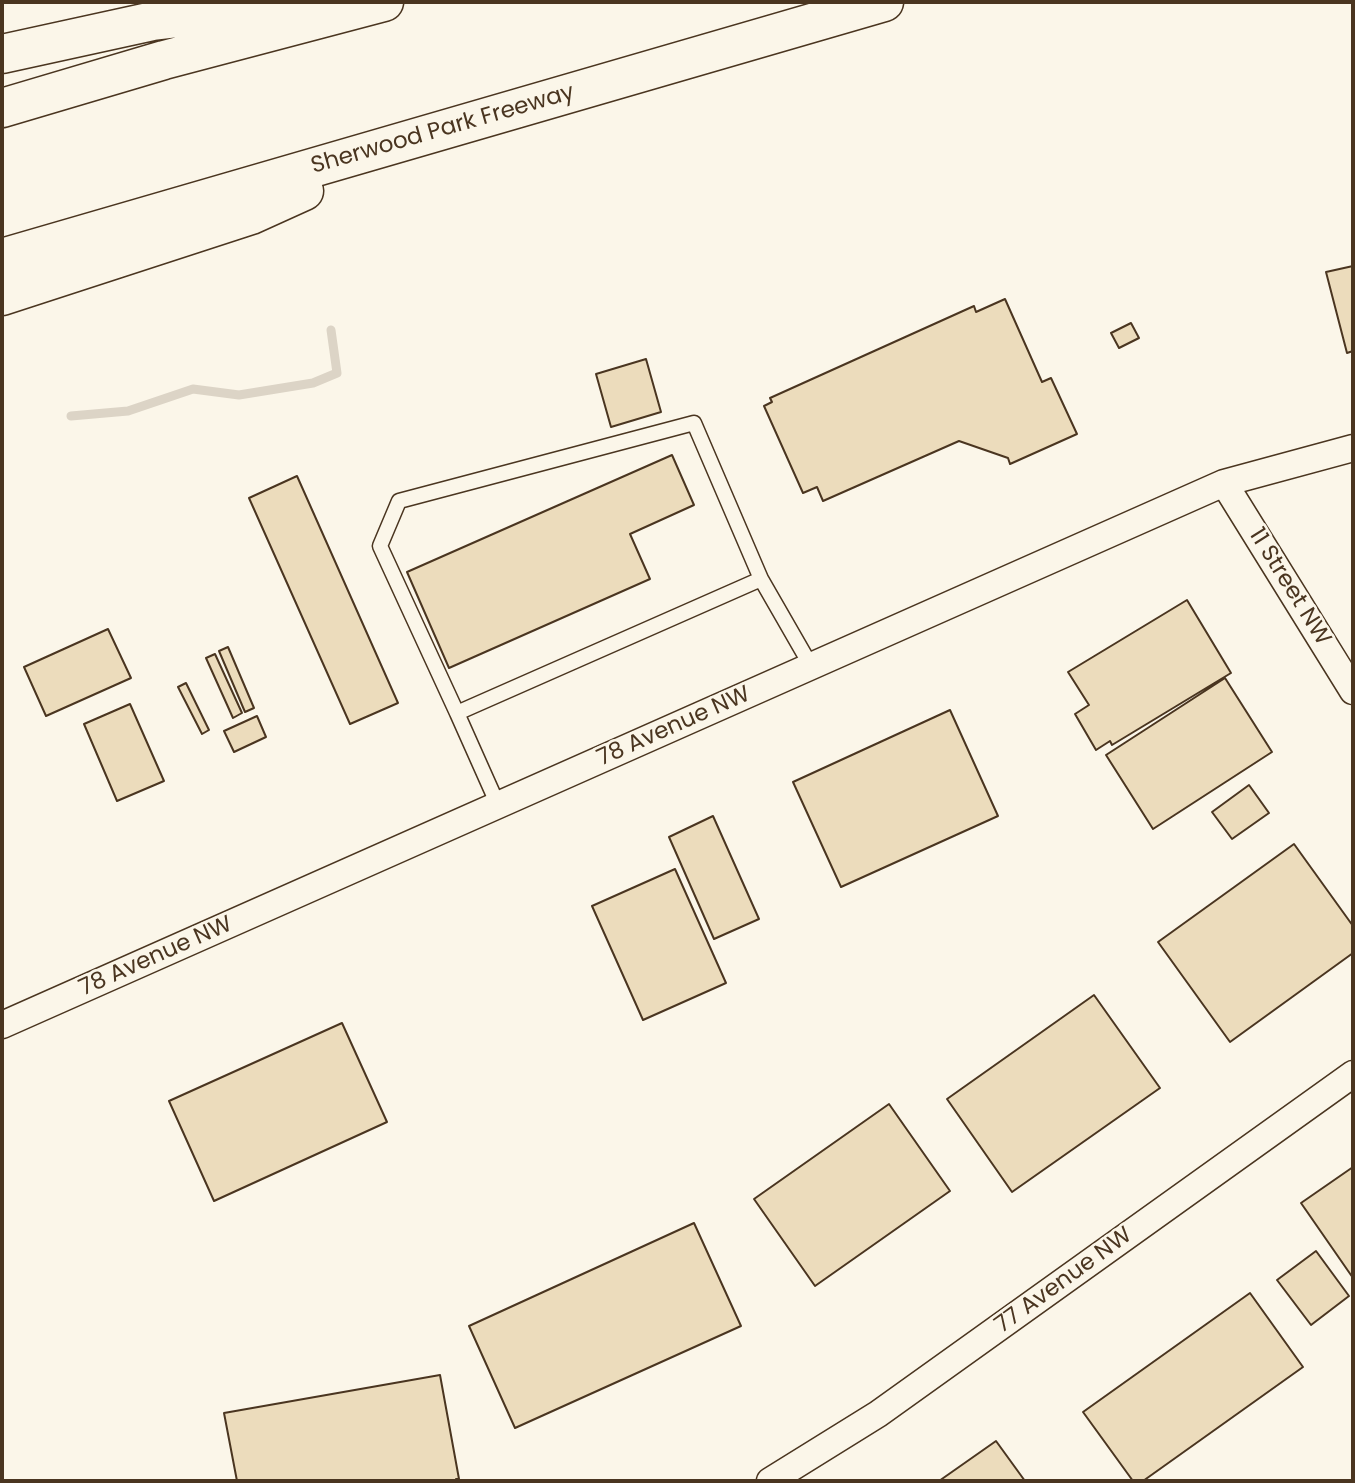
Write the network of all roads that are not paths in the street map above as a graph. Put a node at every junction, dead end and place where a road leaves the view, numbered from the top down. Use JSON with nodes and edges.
{"nodes":[{"id":1,"x":320,"y":2,"type":"edge"},
{"id":2,"x":384,"y":2,"type":"edge"},
{"id":3,"x":884,"y":2,"type":"edge"},
{"id":4,"x":2,"y":54,"type":"edge"},
{"id":5,"x":2,"y":108,"type":"edge"},
{"id":6,"x":427,"y":135,"type":"junction"},
{"id":7,"x":2,"y":258,"type":"edge"},
{"id":8,"x":2,"y":296,"type":"edge"},
{"id":9,"x":1353,"y":448,"type":"edge"},
{"id":10,"x":1224,"y":483,"type":"junction"},
{"id":11,"x":761,"y":579,"type":"junction"},
{"id":12,"x":811,"y":666,"type":"junction"},
{"id":13,"x":1353,"y":691,"type":"edge"},
{"id":14,"x":457,"y":713,"type":"junction"},
{"id":15,"x":498,"y":805,"type":"junction"},
{"id":16,"x":2,"y":1025,"type":"edge"},
{"id":17,"x":1353,"y":1074,"type":"edge"},
{"id":18,"x":769,"y":1481,"type":"edge"}],
"edges":[{"from":1,"to":4,"type":"highway"},
{"from":2,"to":5,"type":"highway"},
{"from":3,"to":6,"type":"highway","name":"Sherwood Park Freeway"},
{"from":6,"to":7,"type":"highway","name":"Sherwood Park Freeway"},
{"from":6,"to":8,"type":"highway"},
{"from":9,"to":10,"type":"street","name":"78 Avenue NW"},
{"from":10,"to":12,"type":"street","name":"78 Avenue NW"},
{"from":10,"to":13,"type":"street","name":"11 Street NW"},
{"from":11,"to":12,"type":"lane"},
{"from":11,"to":14,"type":"lane"},
{"from":11,"to":14,"type":"lane"},
{"from":12,"to":15,"type":"street","name":"78 Avenue NW"},
{"from":14,"to":15,"type":"lane"},
{"from":15,"to":16,"type":"street","name":"78 Avenue NW"},
{"from":17,"to":18,"type":"street","name":"77 Avenue NW"}]}
